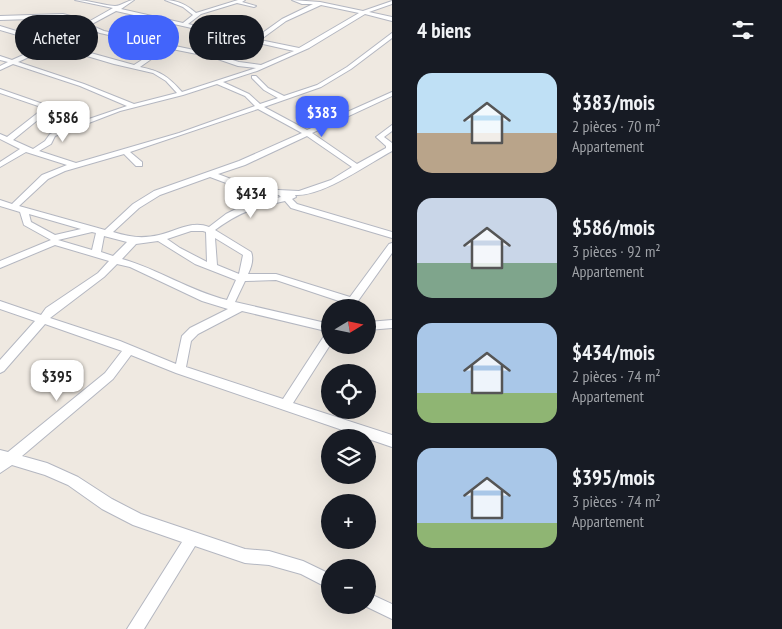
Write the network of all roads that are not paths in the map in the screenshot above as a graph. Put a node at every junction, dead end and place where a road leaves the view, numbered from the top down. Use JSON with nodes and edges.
{"nodes":[{"id":1,"x":77,"y":0,"type":"edge"},
{"id":2,"x":131,"y":0,"type":"edge"},
{"id":3,"x":171,"y":0,"type":"edge"},
{"id":4,"x":243,"y":0,"type":"edge"},
{"id":5,"x":294,"y":0,"type":"edge"},
{"id":6,"x":326,"y":0,"type":"edge"},
{"id":7,"x":237,"y":2,"type":"junction"},
{"id":8,"x":392,"y":2,"type":"edge"},
{"id":9,"x":320,"y":3,"type":"junction"},
{"id":10,"x":254,"y":6,"type":"dead end"},
{"id":11,"x":119,"y":9,"type":"junction"},
{"id":12,"x":365,"y":12,"type":"junction"},
{"id":13,"x":196,"y":15,"type":"joint"},
{"id":14,"x":0,"y":18,"type":"edge"},
{"id":15,"x":15,"y":18,"type":"edge"},
{"id":16,"x":392,"y":19,"type":"edge"},
{"id":17,"x":189,"y":20,"type":"edge"},
{"id":18,"x":98,"y":21,"type":"edge"},
{"id":19,"x":183,"y":24,"type":"junction"},
{"id":20,"x":189,"y":25,"type":"edge"},
{"id":21,"x":0,"y":28,"type":"edge"},
{"id":22,"x":15,"y":33,"type":"edge"},
{"id":23,"x":264,"y":34,"type":"edge"},
{"id":24,"x":392,"y":35,"type":"edge"},
{"id":25,"x":264,"y":42,"type":"edge"},
{"id":26,"x":179,"y":49,"type":"edge"},
{"id":27,"x":299,"y":50,"type":"junction"},
{"id":28,"x":0,"y":58,"type":"edge"},
{"id":29,"x":98,"y":58,"type":"edge"},
{"id":30,"x":17,"y":60,"type":"edge"},
{"id":31,"x":146,"y":60,"type":"edge"},
{"id":32,"x":12,"y":62,"type":"junction"},
{"id":33,"x":137,"y":66,"type":"junction"},
{"id":34,"x":0,"y":68,"type":"edge"},
{"id":35,"x":256,"y":73,"type":"junction"},
{"id":36,"x":217,"y":82,"type":"junction"},
{"id":37,"x":0,"y":91,"type":"edge"},
{"id":38,"x":181,"y":94,"type":"junction"},
{"id":39,"x":392,"y":94,"type":"edge"},
{"id":40,"x":246,"y":95,"type":"junction"},
{"id":41,"x":284,"y":100,"type":"junction"},
{"id":42,"x":134,"y":106,"type":"junction"},
{"id":43,"x":49,"y":108,"type":"junction"},
{"id":44,"x":260,"y":108,"type":"junction"},
{"id":45,"x":85,"y":122,"type":"junction"},
{"id":46,"x":392,"y":127,"type":"edge"},
{"id":47,"x":307,"y":133,"type":"junction"},
{"id":48,"x":0,"y":136,"type":"edge"},
{"id":49,"x":8,"y":140,"type":"junction"},
{"id":50,"x":25,"y":149,"type":"junction"},
{"id":51,"x":35,"y":151,"type":"junction"},
{"id":52,"x":125,"y":151,"type":"junction"},
{"id":53,"x":10,"y":157,"type":"junction"},
{"id":54,"x":56,"y":158,"type":"junction"},
{"id":55,"x":139,"y":164,"type":"dead end"},
{"id":56,"x":0,"y":165,"type":"edge"},
{"id":57,"x":73,"y":165,"type":"junction"},
{"id":58,"x":357,"y":167,"type":"junction"},
{"id":59,"x":210,"y":174,"type":"junction"},
{"id":60,"x":48,"y":175,"type":"junction"},
{"id":61,"x":281,"y":192,"type":"junction"},
{"id":62,"x":299,"y":193,"type":"junction"},
{"id":63,"x":288,"y":199,"type":"junction"},
{"id":64,"x":0,"y":203,"type":"edge"},
{"id":65,"x":13,"y":207,"type":"junction"},
{"id":66,"x":24,"y":209,"type":"junction"},
{"id":67,"x":210,"y":230,"type":"junction"},
{"id":68,"x":100,"y":231,"type":"junction"},
{"id":69,"x":392,"y":235,"type":"edge"},
{"id":70,"x":160,"y":238,"type":"junction"},
{"id":71,"x":54,"y":240,"type":"junction"},
{"id":72,"x":130,"y":244,"type":"junction"},
{"id":73,"x":392,"y":246,"type":"edge"},
{"id":74,"x":96,"y":254,"type":"junction"},
{"id":75,"x":115,"y":260,"type":"junction"},
{"id":76,"x":0,"y":265,"type":"edge"},
{"id":77,"x":133,"y":265,"type":"junction"},
{"id":78,"x":212,"y":267,"type":"junction"},
{"id":79,"x":241,"y":278,"type":"junction"},
{"id":80,"x":335,"y":299,"type":"edge"},
{"id":81,"x":353,"y":299,"type":"edge"},
{"id":82,"x":0,"y":305,"type":"edge"},
{"id":83,"x":235,"y":306,"type":"junction"},
{"id":84,"x":43,"y":319,"type":"junction"},
{"id":85,"x":392,"y":324,"type":"edge"},
{"id":86,"x":376,"y":325,"type":"edge"},
{"id":87,"x":321,"y":326,"type":"edge"},
{"id":88,"x":129,"y":349,"type":"junction"},
{"id":89,"x":321,"y":350,"type":"edge"},
{"id":90,"x":0,"y":368,"type":"edge"},
{"id":91,"x":180,"y":370,"type":"junction"},
{"id":92,"x":285,"y":406,"type":"junction"},
{"id":93,"x":392,"y":441,"type":"edge"},
{"id":94,"x":2,"y":461,"type":"edge"},
{"id":95,"x":192,"y":539,"type":"junction"},
{"id":96,"x":321,"y":578,"type":"edge"},
{"id":97,"x":376,"y":604,"type":"edge"},
{"id":98,"x":392,"y":612,"type":"edge"},
{"id":99,"x":135,"y":629,"type":"edge"}],
"edges":[{"from":1,"to":11,"type":"street"},
{"from":2,"to":11,"type":"street"},
{"from":3,"to":13,"type":"street"},
{"from":4,"to":7,"type":"street"},
{"from":5,"to":9,"type":"street"},
{"from":6,"to":9,"type":"street"},
{"from":7,"to":10,"type":"street"},
{"from":7,"to":13,"type":"street"},
{"from":8,"to":12,"type":"street"},
{"from":9,"to":12,"type":"street"},
{"from":9,"to":23,"type":"street"},
{"from":11,"to":18,"type":"street"},
{"from":11,"to":19,"type":"street"},
{"from":12,"to":16,"type":"street"},
{"from":12,"to":27,"type":"street"},
{"from":14,"to":15,"type":"street"},
{"from":17,"to":19,"type":"street"},
{"from":19,"to":20,"type":"street"},
{"from":21,"to":22,"type":"street"},
{"from":24,"to":41,"type":"street"},
{"from":25,"to":27,"type":"street"},
{"from":26,"to":35,"type":"street"},
{"from":27,"to":35,"type":"street"},
{"from":28,"to":32,"type":"street"},
{"from":29,"to":33,"type":"street"},
{"from":30,"to":32,"type":"street"},
{"from":31,"to":33,"type":"street"},
{"from":32,"to":34,"type":"street"},
{"from":32,"to":42,"type":"street"},
{"from":33,"to":38,"type":"street"},
{"from":35,"to":36,"type":"street"},
{"from":35,"to":40,"type":"street"},
{"from":35,"to":41,"type":"street"},
{"from":36,"to":38,"type":"street"},
{"from":36,"to":40,"type":"street"},
{"from":37,"to":43,"type":"street"},
{"from":38,"to":42,"type":"street"},
{"from":39,"to":47,"type":"street"},
{"from":40,"to":44,"type":"street"},
{"from":41,"to":44,"type":"street"},
{"from":42,"to":45,"type":"street"},
{"from":43,"to":45,"type":"street"},
{"from":43,"to":49,"type":"street"},
{"from":44,"to":47,"type":"street"},
{"from":44,"to":52,"type":"street"},
{"from":45,"to":51,"type":"street"},
{"from":46,"to":58,"type":"street"},
{"from":47,"to":58,"type":"street"},
{"from":47,"to":59,"type":"street"},
{"from":48,"to":49,"type":"street"},
{"from":49,"to":50,"type":"street"},
{"from":49,"to":53,"type":"street"},
{"from":50,"to":51,"type":"street"},
{"from":50,"to":53,"type":"street"},
{"from":51,"to":54,"type":"street"},
{"from":52,"to":55,"type":"street"},
{"from":52,"to":57,"type":"street"},
{"from":53,"to":56,"type":"street"},
{"from":54,"to":57,"type":"street"},
{"from":54,"to":60,"type":"street"},
{"from":57,"to":60,"type":"street"},
{"from":58,"to":62,"type":"street"},
{"from":59,"to":61,"type":"street"},
{"from":59,"to":68,"type":"street"},
{"from":60,"to":65,"type":"street"},
{"from":61,"to":62,"type":"street"},
{"from":61,"to":63,"type":"street"},
{"from":62,"to":63,"type":"street"},
{"from":63,"to":67,"type":"street"},
{"from":63,"to":69,"type":"street"},
{"from":64,"to":65,"type":"street"},
{"from":65,"to":66,"type":"street"},
{"from":66,"to":68,"type":"street"},
{"from":66,"to":71,"type":"street"},
{"from":67,"to":70,"type":"street"},
{"from":67,"to":78,"type":"street"},
{"from":67,"to":79,"type":"street"},
{"from":68,"to":71,"type":"street"},
{"from":68,"to":72,"type":"street"},
{"from":68,"to":74,"type":"street"},
{"from":70,"to":72,"type":"street"},
{"from":70,"to":78,"type":"street"},
{"from":71,"to":74,"type":"street"},
{"from":71,"to":76,"type":"street"},
{"from":72,"to":75,"type":"street"},
{"from":72,"to":77,"type":"street"},
{"from":73,"to":81,"type":"street"},
{"from":74,"to":75,"type":"street"},
{"from":75,"to":77,"type":"street"},
{"from":75,"to":84,"type":"street"},
{"from":77,"to":83,"type":"street"},
{"from":78,"to":79,"type":"street"},
{"from":79,"to":80,"type":"street"},
{"from":79,"to":83,"type":"street"},
{"from":82,"to":84,"type":"street"},
{"from":83,"to":87,"type":"street"},
{"from":83,"to":91,"type":"street"},
{"from":84,"to":88,"type":"street"},
{"from":84,"to":90,"type":"street"},
{"from":85,"to":86,"type":"street"},
{"from":88,"to":91,"type":"street"},
{"from":88,"to":94,"type":"street"},
{"from":89,"to":92,"type":"street"},
{"from":91,"to":92,"type":"street"},
{"from":92,"to":93,"type":"street"},
{"from":94,"to":95,"type":"street"},
{"from":95,"to":96,"type":"street"},
{"from":95,"to":99,"type":"street"},
{"from":97,"to":98,"type":"street"}]}
